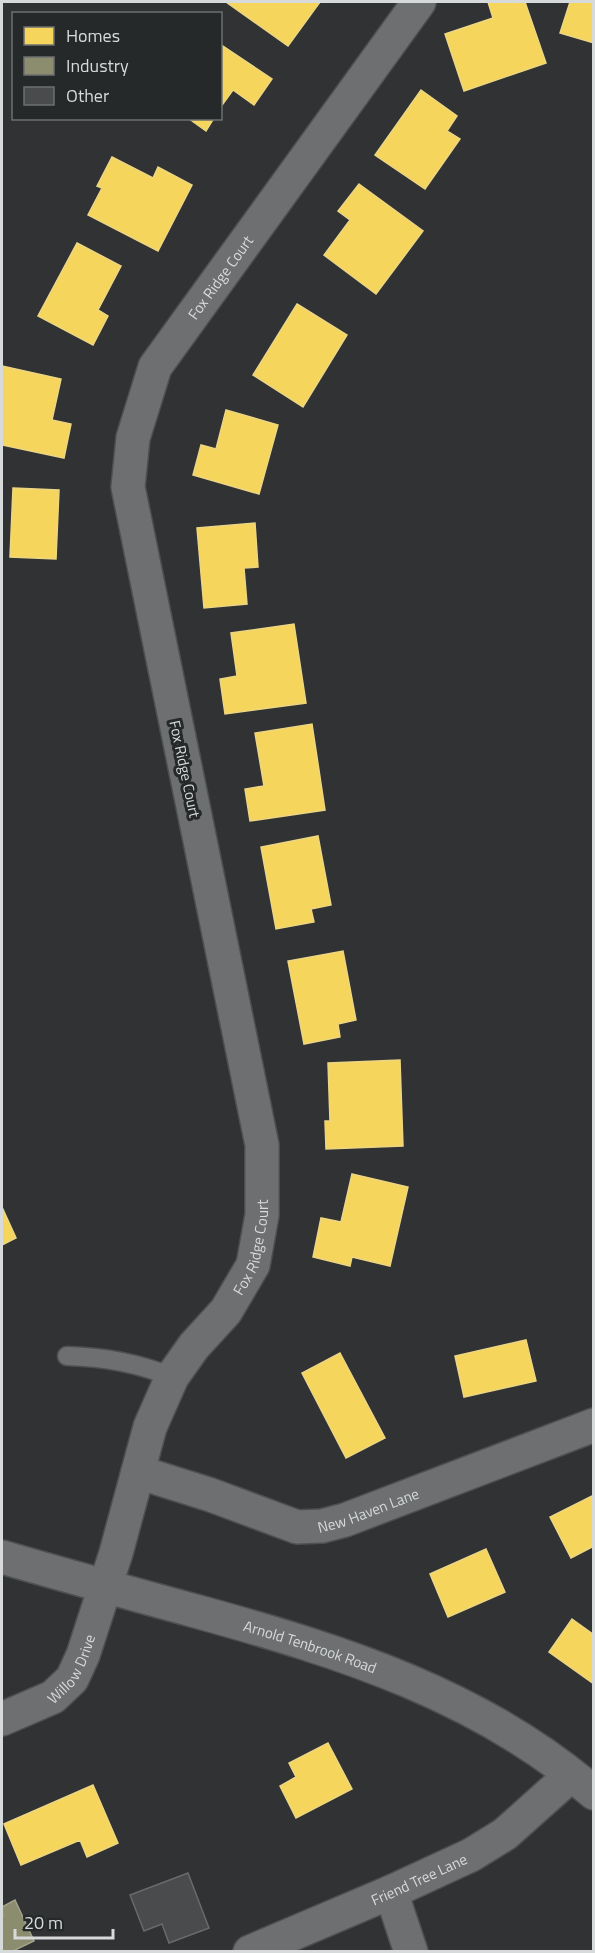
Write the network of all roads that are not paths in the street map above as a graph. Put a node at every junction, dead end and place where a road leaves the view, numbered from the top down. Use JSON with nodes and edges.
{"nodes":[{"id":1,"x":419,"y":2,"type":"edge"},
{"id":2,"x":67,"y":1356,"type":"dead end"},
{"id":3,"x":172,"y":1377,"type":"junction"},
{"id":4,"x":594,"y":1425,"type":"edge"},
{"id":5,"x":138,"y":1472,"type":"junction"},
{"id":6,"x":2,"y":1557,"type":"edge"},
{"id":7,"x":105,"y":1586,"type":"junction"},
{"id":8,"x":2,"y":1719,"type":"edge"},
{"id":9,"x":582,"y":1784,"type":"edge"},
{"id":10,"x":391,"y":1892,"type":"junction"},
{"id":11,"x":250,"y":1952,"type":"edge"},
{"id":12,"x":411,"y":1952,"type":"edge"}],
"edges":[{"from":1,"to":3,"type":"street","name":"Fox Ridge Court"},
{"from":2,"to":3,"type":"lane"},
{"from":3,"to":5,"type":"street","name":"Fox Ridge Court"},
{"from":4,"to":5,"type":"street","name":"New Haven Lane"},
{"from":5,"to":7,"type":"street","name":"Fox Ridge Court"},
{"from":6,"to":7,"type":"street","name":"Arnold Tenbrook Road"},
{"from":7,"to":8,"type":"street","name":"Willow Drive"},
{"from":7,"to":9,"type":"street","name":"Arnold Tenbrook Road"},
{"from":9,"to":10,"type":"street","name":"Friend Tree Lane"},
{"from":10,"to":11,"type":"street","name":"Friend Tree Lane"},
{"from":10,"to":12,"type":"street"}]}
